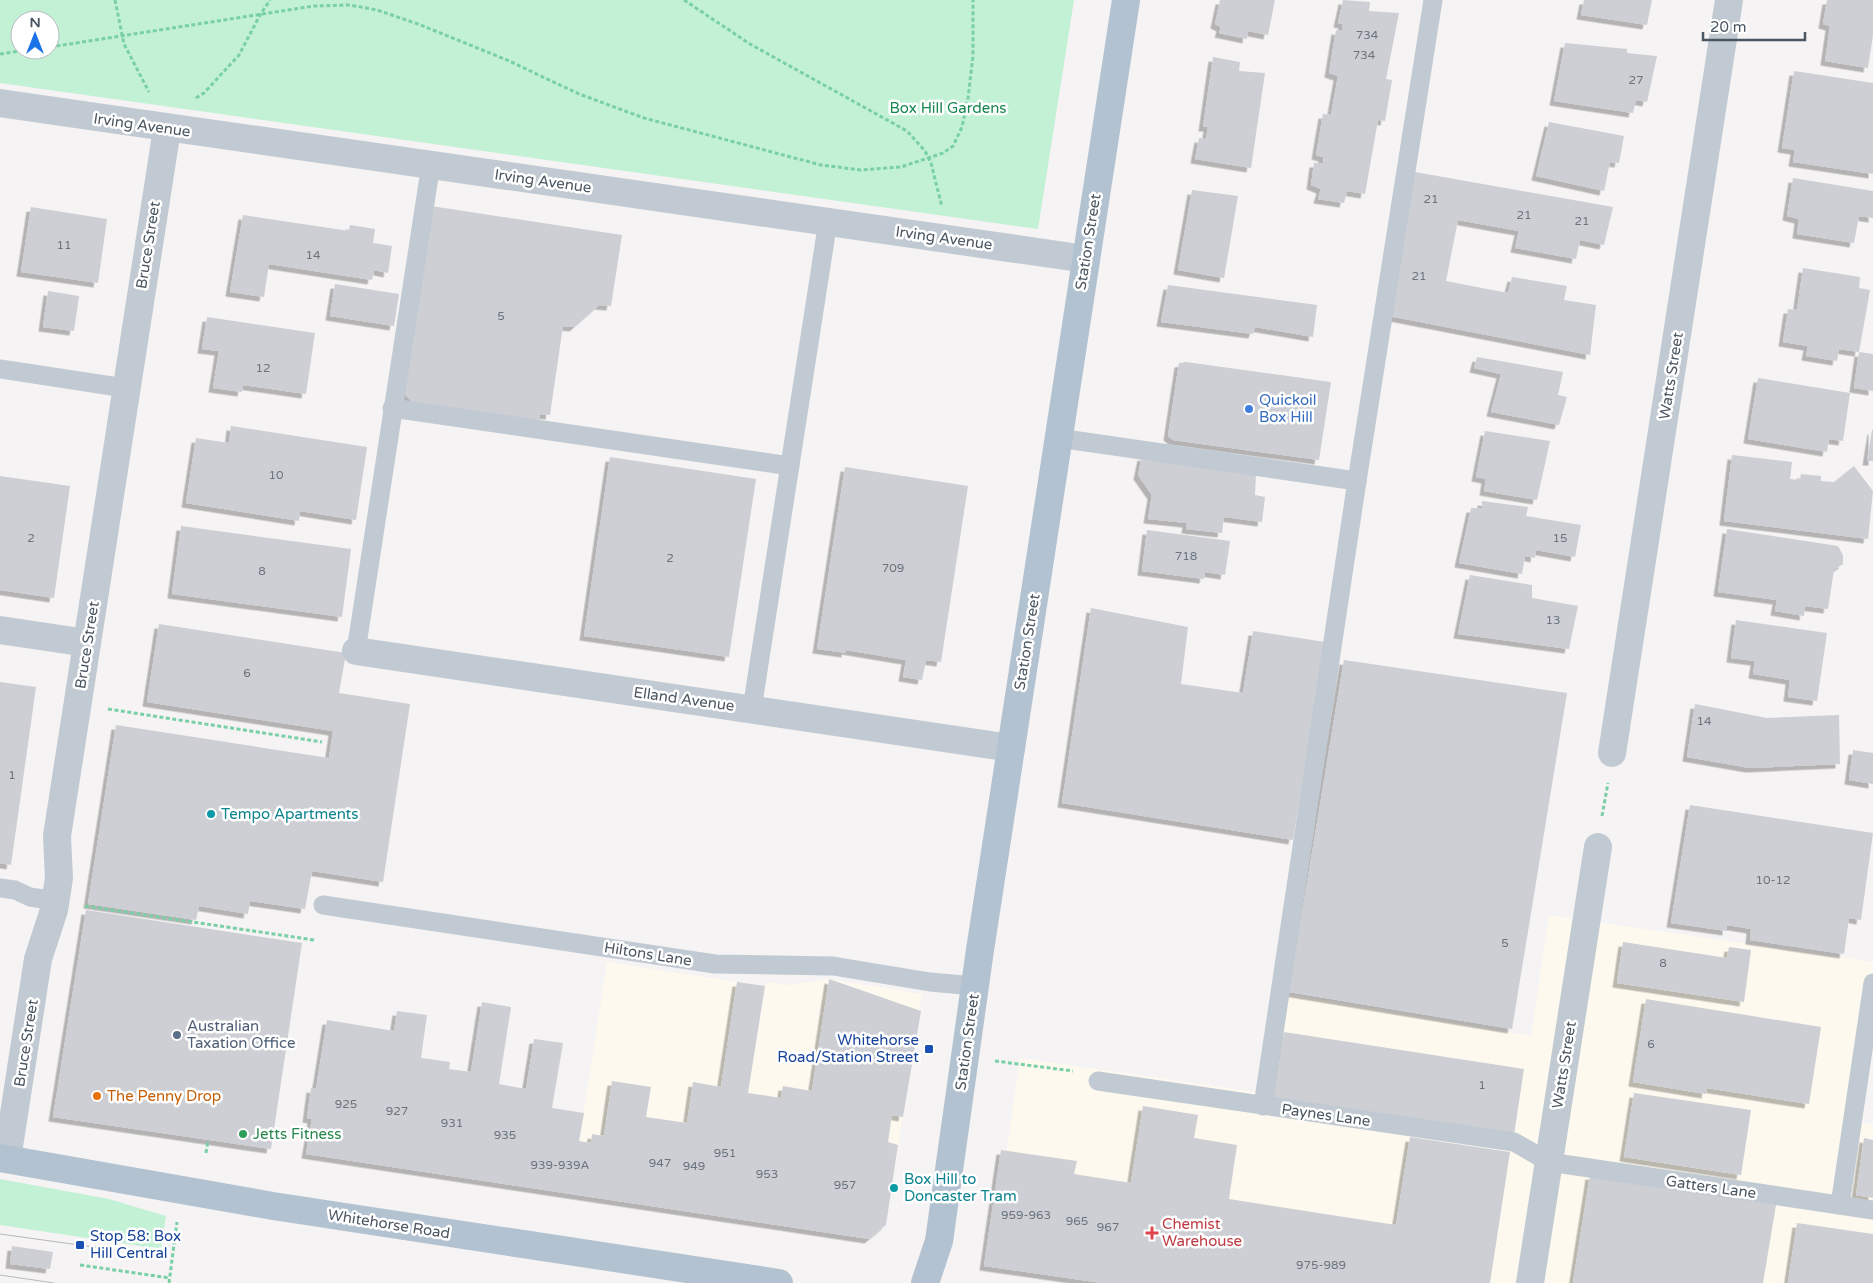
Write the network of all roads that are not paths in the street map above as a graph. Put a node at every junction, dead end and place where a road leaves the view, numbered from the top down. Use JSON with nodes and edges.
{"nodes":[{"id":1,"x":1126,"y":0,"type":"edge"},
{"id":2,"x":1433,"y":0,"type":"edge"},
{"id":3,"x":1729,"y":0,"type":"edge"},
{"id":4,"x":0,"y":103,"type":"edge"},
{"id":5,"x":167,"y":129,"type":"junction"},
{"id":6,"x":431,"y":164,"type":"junction"},
{"id":7,"x":828,"y":222,"type":"junction"},
{"id":8,"x":1086,"y":258,"type":"junction"},
{"id":9,"x":0,"y":369,"type":"edge"},
{"id":10,"x":126,"y":388,"type":"junction"},
{"id":11,"x":392,"y":408,"type":"junction"},
{"id":12,"x":1058,"y":438,"type":"junction"},
{"id":13,"x":790,"y":466,"type":"junction"},
{"id":14,"x":1357,"y":481,"type":"junction"},
{"id":15,"x":0,"y":630,"type":"edge"},
{"id":16,"x":87,"y":643,"type":"junction"},
{"id":17,"x":356,"y":650,"type":"joint"},
{"id":18,"x":752,"y":709,"type":"junction"},
{"id":19,"x":1011,"y":748,"type":"junction"},
{"id":20,"x":1612,"y":752,"type":"road end"},
{"id":21,"x":1598,"y":847,"type":"road end"},
{"id":22,"x":0,"y":888,"type":"edge"},
{"id":23,"x":66,"y":903,"type":"junction"},
{"id":24,"x":323,"y":905,"type":"dead end"},
{"id":25,"x":1873,"y":983,"type":"edge"},
{"id":26,"x":975,"y":986,"type":"junction"},
{"id":27,"x":1098,"y":1081,"type":"dead end"},
{"id":28,"x":1263,"y":1106,"type":"junction"},
{"id":29,"x":4,"y":1159,"type":"edge"},
{"id":30,"x":1549,"y":1162,"type":"junction"},
{"id":31,"x":1840,"y":1205,"type":"junction"},
{"id":32,"x":1873,"y":1210,"type":"edge"},
{"id":33,"x":779,"y":1283,"type":"edge"},
{"id":34,"x":925,"y":1283,"type":"edge"},
{"id":35,"x":1530,"y":1283,"type":"edge"}],
"edges":[{"from":1,"to":8,"type":"main road","name":"Station Street"},
{"from":2,"to":14,"type":"lane"},
{"from":3,"to":20,"type":"street","name":"Watts Street"},
{"from":4,"to":5,"type":"street","name":"Irving Avenue"},
{"from":5,"to":6,"type":"street","name":"Irving Avenue"},
{"from":5,"to":10,"type":"street","name":"Bruce Street"},
{"from":6,"to":7,"type":"street","name":"Irving Avenue"},
{"from":6,"to":11,"type":"lane"},
{"from":7,"to":8,"type":"street","name":"Irving Avenue"},
{"from":7,"to":13,"type":"lane"},
{"from":8,"to":12,"type":"main road","name":"Station Street"},
{"from":9,"to":10,"type":"lane"},
{"from":10,"to":16,"type":"street","name":"Bruce Street"},
{"from":11,"to":13,"type":"lane"},
{"from":11,"to":17,"type":"lane"},
{"from":12,"to":14,"type":"lane"},
{"from":12,"to":19,"type":"main road","name":"Station Street"},
{"from":13,"to":18,"type":"lane"},
{"from":14,"to":28,"type":"lane"},
{"from":15,"to":16,"type":"street"},
{"from":16,"to":23,"type":"street","name":"Bruce Street"},
{"from":17,"to":18,"type":"street","name":"Elland Avenue"},
{"from":18,"to":19,"type":"street","name":"Elland Avenue"},
{"from":19,"to":26,"type":"main road","name":"Station Street"},
{"from":21,"to":30,"type":"street","name":"Watts Street"},
{"from":22,"to":23,"type":"lane"},
{"from":23,"to":29,"type":"street","name":"Bruce Street"},
{"from":24,"to":26,"type":"lane","name":"Hiltons Lane"},
{"from":25,"to":31,"type":"lane"},
{"from":26,"to":34,"type":"main road","name":"Station Street"},
{"from":27,"to":28,"type":"lane","name":"Paynes Lane"},
{"from":28,"to":30,"type":"lane","name":"Paynes Lane"},
{"from":29,"to":33,"type":"main road","name":"Whitehorse Road"},
{"from":30,"to":31,"type":"lane","name":"Gatters Lane"},
{"from":30,"to":35,"type":"street","name":"Watts Street"},
{"from":31,"to":32,"type":"lane","name":"Gatters Lane"}]}
